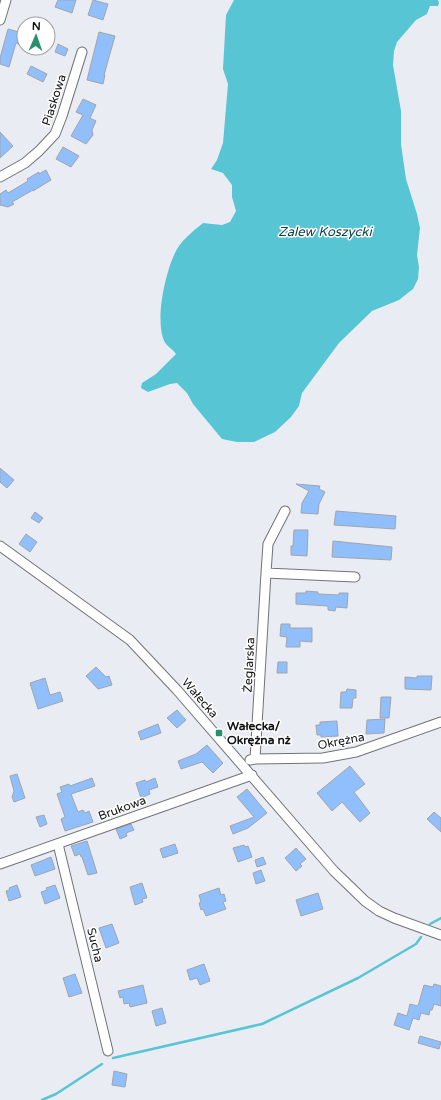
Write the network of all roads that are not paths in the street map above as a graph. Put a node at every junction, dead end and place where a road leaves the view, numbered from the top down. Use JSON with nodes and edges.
{"nodes":[{"id":1,"x":6,"y":0,"type":"edge"},
{"id":2,"x":0,"y":20,"type":"edge"},
{"id":3,"x":82,"y":52,"type":"dead end"},
{"id":4,"x":0,"y":177,"type":"edge"},
{"id":5,"x":285,"y":511,"type":"dead end"},
{"id":6,"x":0,"y":546,"type":"edge"},
{"id":7,"x":266,"y":573,"type":"junction"},
{"id":8,"x":355,"y":577,"type":"dead end"},
{"id":9,"x":441,"y":722,"type":"edge"},
{"id":10,"x":255,"y":759,"type":"junction"},
{"id":11,"x":242,"y":765,"type":"junction"},
{"id":12,"x":252,"y":775,"type":"junction"},
{"id":13,"x":58,"y":844,"type":"junction"},
{"id":14,"x":0,"y":864,"type":"edge"},
{"id":15,"x":441,"y":936,"type":"edge"},
{"id":16,"x":108,"y":1051,"type":"dead end"}],
"edges":[{"from":1,"to":2,"type":"street"},
{"from":3,"to":4,"type":"street","name":"Piaskowa"},
{"from":5,"to":7,"type":"street","name":"Żeglarska"},
{"from":6,"to":11,"type":"street","name":"Wałecka"},
{"from":7,"to":8,"type":"street"},
{"from":7,"to":10,"type":"street","name":"Żeglarska"},
{"from":9,"to":10,"type":"street","name":"Okrężna"},
{"from":10,"to":11,"type":"street","name":"Okrężna"},
{"from":11,"to":12,"type":"street","name":"Wałecka"},
{"from":12,"to":13,"type":"street","name":"Brukowa"},
{"from":12,"to":15,"type":"street","name":"Wałecka"},
{"from":13,"to":14,"type":"street","name":"Brukowa"},
{"from":13,"to":16,"type":"street","name":"Sucha"}]}
